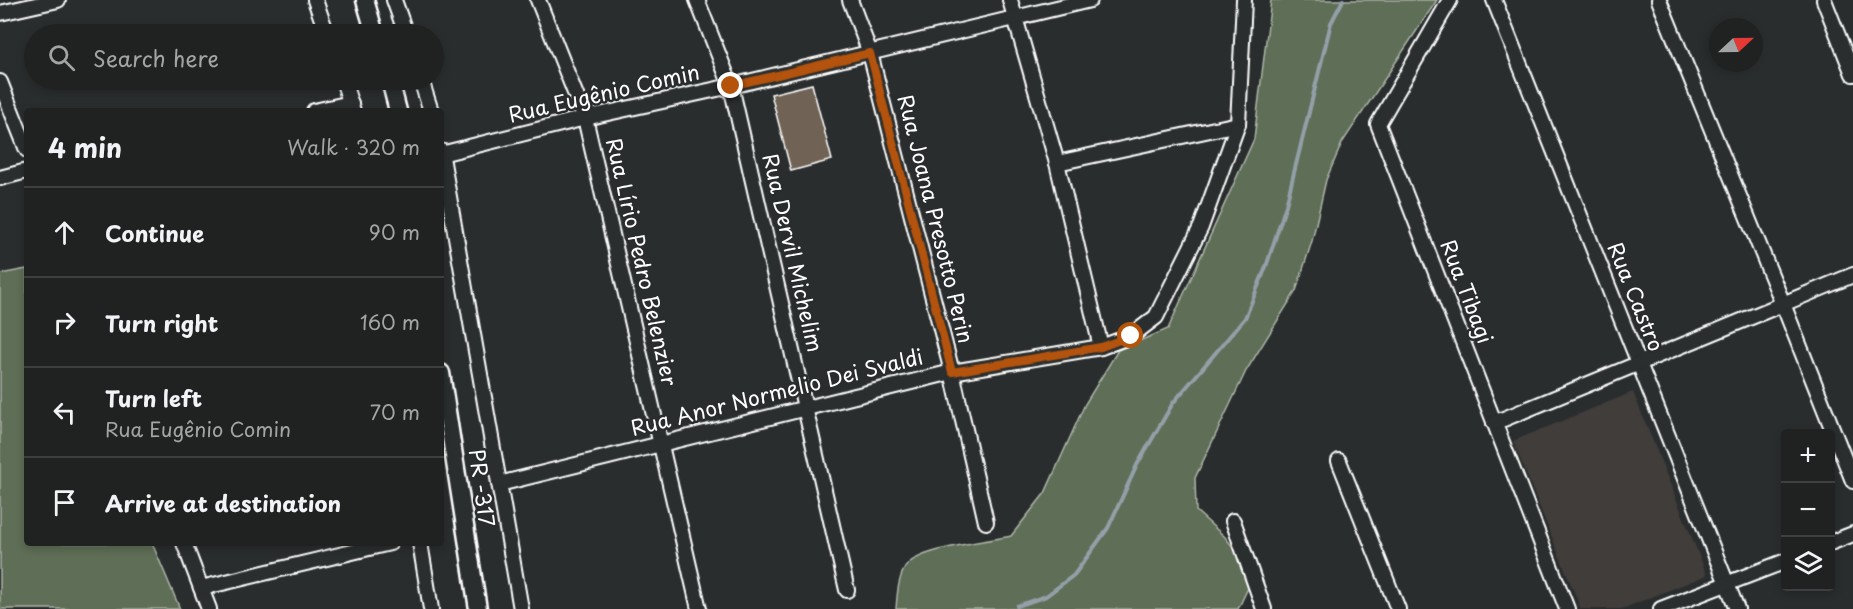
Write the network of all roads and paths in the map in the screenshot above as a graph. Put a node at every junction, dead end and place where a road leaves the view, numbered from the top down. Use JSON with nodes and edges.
{"nodes":[{"id":1,"x":58,"y":0,"type":"edge"},
{"id":2,"x":315,"y":0,"type":"edge"},
{"id":3,"x":365,"y":0,"type":"edge"},
{"id":4,"x":394,"y":0,"type":"edge"},
{"id":5,"x":538,"y":0,"type":"edge"},
{"id":6,"x":697,"y":0,"type":"edge"},
{"id":7,"x":850,"y":0,"type":"edge"},
{"id":8,"x":1010,"y":0,"type":"edge"},
{"id":9,"x":1090,"y":0,"type":"edge"},
{"id":10,"x":1244,"y":0,"type":"edge"},
{"id":11,"x":1450,"y":0,"type":"edge"},
{"id":12,"x":1494,"y":0,"type":"edge"},
{"id":13,"x":1659,"y":0,"type":"edge"},
{"id":14,"x":1824,"y":0,"type":"edge"},
{"id":15,"x":0,"y":13,"type":"edge"},
{"id":16,"x":1016,"y":17,"type":"junction"},
{"id":17,"x":323,"y":24,"type":"edge"},
{"id":18,"x":372,"y":24,"type":"edge"},
{"id":19,"x":402,"y":24,"type":"edge"},
{"id":20,"x":870,"y":53,"type":"junction"},
{"id":21,"x":1853,"y":74,"type":"edge"},
{"id":22,"x":0,"y":82,"type":"edge"},
{"id":23,"x":731,"y":86,"type":"junction"},
{"id":24,"x":346,"y":90,"type":"edge"},
{"id":25,"x":393,"y":90,"type":"edge"},
{"id":26,"x":424,"y":90,"type":"edge"},
{"id":27,"x":352,"y":107,"type":"edge"},
{"id":28,"x":397,"y":108,"type":"edge"},
{"id":29,"x":430,"y":108,"type":"edge"},
{"id":30,"x":585,"y":117,"type":"junction"},
{"id":31,"x":1238,"y":124,"type":"junction"},
{"id":32,"x":24,"y":142,"type":"edge"},
{"id":33,"x":444,"y":152,"type":"edge"},
{"id":34,"x":1057,"y":163,"type":"junction"},
{"id":35,"x":444,"y":170,"type":"edge"},
{"id":36,"x":24,"y":172,"type":"edge"},
{"id":37,"x":0,"y":178,"type":"edge"},
{"id":38,"x":1853,"y":276,"type":"edge"},
{"id":39,"x":1783,"y":304,"type":"junction"},
{"id":40,"x":1101,"y":347,"type":"junction"},
{"id":41,"x":1638,"y":363,"type":"junction"},
{"id":42,"x":952,"y":372,"type":"junction"},
{"id":43,"x":444,"y":392,"type":"edge"},
{"id":44,"x":806,"y":408,"type":"junction"},
{"id":45,"x":1494,"y":423,"type":"junction"},
{"id":46,"x":662,"y":444,"type":"junction"},
{"id":47,"x":1339,"y":461,"type":"dead end"},
{"id":48,"x":1853,"y":481,"type":"edge"},
{"id":49,"x":499,"y":484,"type":"junction"},
{"id":50,"x":1233,"y":521,"type":"dead end"},
{"id":51,"x":986,"y":522,"type":"dead end"},
{"id":52,"x":1853,"y":534,"type":"edge"},
{"id":53,"x":1835,"y":541,"type":"edge"},
{"id":54,"x":184,"y":546,"type":"edge"},
{"id":55,"x":377,"y":546,"type":"edge"},
{"id":56,"x":420,"y":546,"type":"edge"},
{"id":57,"x":1781,"y":563,"type":"edge"},
{"id":58,"x":1727,"y":584,"type":"junction"},
{"id":59,"x":201,"y":588,"type":"junction"},
{"id":60,"x":847,"y":590,"type":"dead end"},
{"id":61,"x":209,"y":609,"type":"edge"},
{"id":62,"x":431,"y":609,"type":"edge"},
{"id":63,"x":478,"y":609,"type":"edge"},
{"id":64,"x":521,"y":609,"type":"edge"},
{"id":65,"x":699,"y":609,"type":"edge"},
{"id":66,"x":1264,"y":609,"type":"edge"},
{"id":67,"x":1398,"y":609,"type":"edge"},
{"id":68,"x":1567,"y":609,"type":"edge"},
{"id":69,"x":1661,"y":609,"type":"edge"},
{"id":70,"x":1737,"y":609,"type":"edge"}],
"edges":[{"from":1,"to":15,"type":"street"},
{"from":2,"to":17,"type":"street"},
{"from":3,"to":18,"type":"main road"},
{"from":4,"to":19,"type":"street"},
{"from":5,"to":30,"type":"street","name":"Rua Lírio Pedro Belenzier"},
{"from":6,"to":23,"type":"street","name":"Rua Dervil Michelim"},
{"from":7,"to":20,"type":"street","name":"Rua Joana Presotto Perin"},
{"from":8,"to":16,"type":"street"},
{"from":9,"to":16,"type":"street","name":"Rua Eugênio Comin"},
{"from":10,"to":31,"type":"street","name":"Rua Anor Normelio Dei Svaldi"},
{"from":11,"to":45,"type":"street","name":"Rua Tibagi"},
{"from":12,"to":41,"type":"street","name":"Rua Castro"},
{"from":13,"to":39,"type":"street"},
{"from":14,"to":21,"type":"street"},
{"from":16,"to":20,"type":"street","name":"Rua Eugênio Comin"},
{"from":16,"to":34,"type":"street"},
{"from":20,"to":23,"type":"street","name":"Rua Eugênio Comin"},
{"from":20,"to":42,"type":"street","name":"Rua Joana Presotto Perin"},
{"from":22,"to":32,"type":"street"},
{"from":23,"to":30,"type":"street","name":"Rua Eugênio Comin"},
{"from":23,"to":44,"type":"street","name":"Rua Dervil Michelim"},
{"from":24,"to":27,"type":"street"},
{"from":25,"to":28,"type":"main road"},
{"from":26,"to":29,"type":"street"},
{"from":30,"to":33,"type":"street","name":"Rua Eugênio Comin"},
{"from":30,"to":46,"type":"street","name":"Rua Lírio Pedro Belenzier"},
{"from":31,"to":34,"type":"street"},
{"from":31,"to":40,"type":"street","name":"Rua Anor Normelio Dei Svaldi"},
{"from":34,"to":40,"type":"street"},
{"from":35,"to":49,"type":"street"},
{"from":36,"to":37,"type":"street"},
{"from":38,"to":39,"type":"street"},
{"from":39,"to":41,"type":"street"},
{"from":39,"to":48,"type":"street"},
{"from":40,"to":42,"type":"street","name":"Rua Anor Normelio Dei Svaldi"},
{"from":41,"to":45,"type":"street"},
{"from":41,"to":58,"type":"street","name":"Rua Castro"},
{"from":42,"to":44,"type":"street","name":"Rua Anor Normelio Dei Svaldi"},
{"from":42,"to":51,"type":"street","name":"Rua Joana Presotto Perin"},
{"from":43,"to":63,"type":"main road","name":"PR -317"},
{"from":44,"to":46,"type":"street","name":"Rua Anor Normelio Dei Svaldi"},
{"from":44,"to":60,"type":"street","name":"Rua Dervil Michelim"},
{"from":45,"to":68,"type":"street","name":"Rua Tibagi"},
{"from":46,"to":49,"type":"street","name":"Rua Anor Normelio Dei Svaldi"},
{"from":46,"to":65,"type":"street","name":"Rua Lírio Pedro Belenzier"},
{"from":47,"to":67,"type":"street"},
{"from":49,"to":64,"type":"street"},
{"from":50,"to":66,"type":"street"},
{"from":52,"to":53,"type":"street"},
{"from":54,"to":59,"type":"street"},
{"from":55,"to":59,"type":"street"},
{"from":56,"to":62,"type":"street"},
{"from":57,"to":58,"type":"street"},
{"from":58,"to":69,"type":"street"},
{"from":58,"to":70,"type":"street","name":"Rua Castro"},
{"from":59,"to":61,"type":"street"}]}
